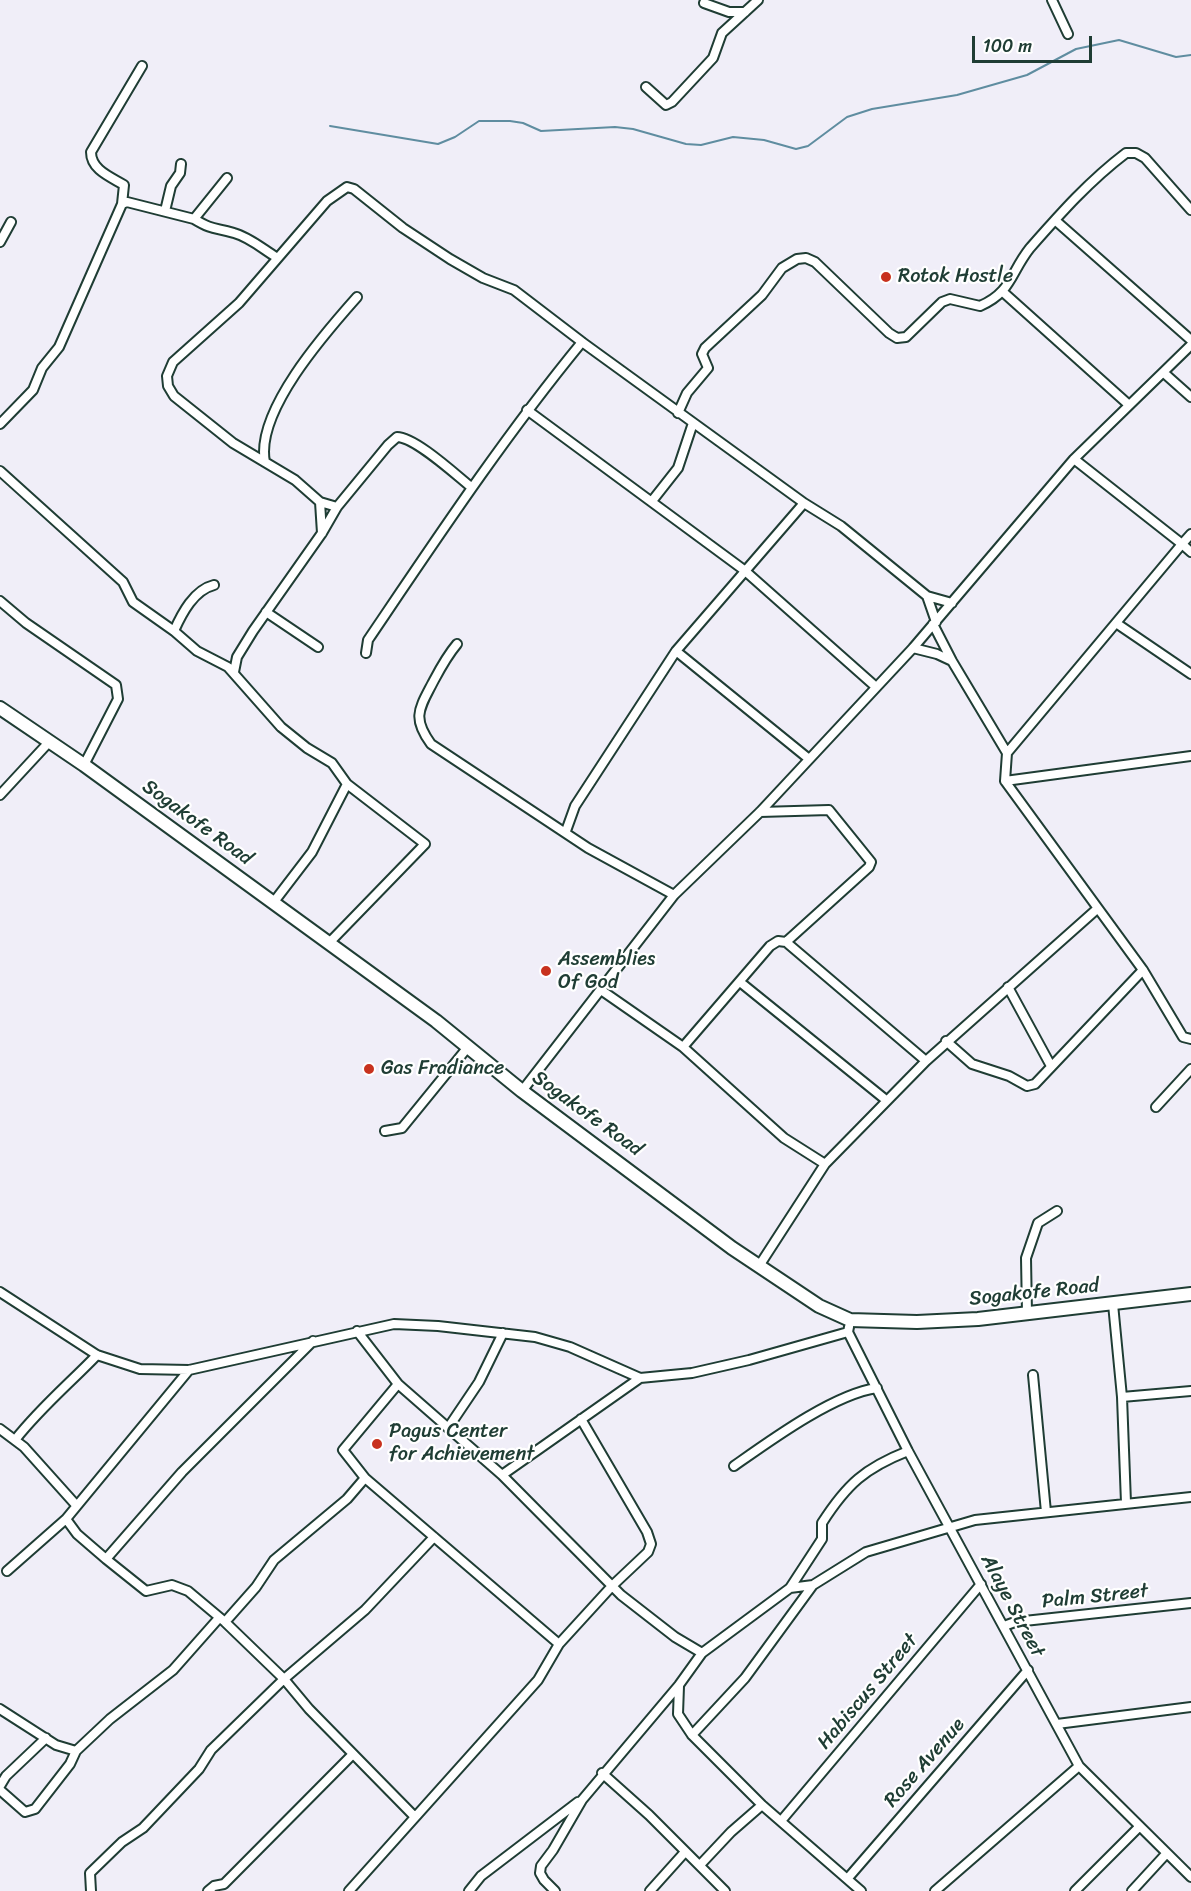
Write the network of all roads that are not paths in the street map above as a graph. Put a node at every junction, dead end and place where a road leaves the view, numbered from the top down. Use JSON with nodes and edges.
{"nodes":[{"id":1,"x":758,"y":0,"type":"edge"},
{"id":2,"x":1052,"y":0,"type":"edge"},
{"id":3,"x":704,"y":3,"type":"dead end"},
{"id":4,"x":746,"y":12,"type":"junction"},
{"id":5,"x":1068,"y":34,"type":"dead end"},
{"id":6,"x":142,"y":66,"type":"dead end"},
{"id":7,"x":646,"y":87,"type":"dead end"},
{"id":8,"x":181,"y":164,"type":"dead end"},
{"id":9,"x":227,"y":178,"type":"dead end"},
{"id":10,"x":122,"y":204,"type":"junction"},
{"id":11,"x":1191,"y":210,"type":"edge"},
{"id":12,"x":165,"y":211,"type":"junction"},
{"id":13,"x":194,"y":219,"type":"junction"},
{"id":14,"x":1056,"y":221,"type":"junction"},
{"id":15,"x":11,"y":222,"type":"dead end"},
{"id":16,"x":0,"y":242,"type":"edge"},
{"id":17,"x":276,"y":257,"type":"junction"},
{"id":18,"x":1003,"y":292,"type":"junction"},
{"id":19,"x":357,"y":297,"type":"dead end"},
{"id":20,"x":1191,"y":340,"type":"edge"},
{"id":21,"x":582,"y":342,"type":"junction"},
{"id":22,"x":1191,"y":345,"type":"edge"},
{"id":23,"x":1164,"y":373,"type":"junction"},
{"id":24,"x":1191,"y":397,"type":"edge"},
{"id":25,"x":1129,"y":405,"type":"junction"},
{"id":26,"x":527,"y":410,"type":"junction"},
{"id":27,"x":678,"y":413,"type":"junction"},
{"id":28,"x":693,"y":423,"type":"junction"},
{"id":29,"x":0,"y":424,"type":"edge"},
{"id":30,"x":1074,"y":459,"type":"junction"},
{"id":31,"x":265,"y":462,"type":"junction"},
{"id":32,"x":0,"y":471,"type":"edge"},
{"id":33,"x":471,"y":487,"type":"junction"},
{"id":34,"x":652,"y":501,"type":"junction"},
{"id":35,"x":320,"y":502,"type":"junction"},
{"id":36,"x":804,"y":503,"type":"junction"},
{"id":37,"x":337,"y":507,"type":"junction"},
{"id":38,"x":322,"y":533,"type":"junction"},
{"id":39,"x":1191,"y":534,"type":"edge"},
{"id":40,"x":1182,"y":544,"type":"junction"},
{"id":41,"x":1191,"y":552,"type":"edge"},
{"id":42,"x":744,"y":570,"type":"junction"},
{"id":43,"x":214,"y":585,"type":"dead end"},
{"id":44,"x":927,"y":596,"type":"junction"},
{"id":45,"x":0,"y":601,"type":"edge"},
{"id":46,"x":952,"y":603,"type":"junction"},
{"id":47,"x":266,"y":612,"type":"junction"},
{"id":48,"x":934,"y":623,"type":"junction"},
{"id":49,"x":1116,"y":623,"type":"junction"},
{"id":50,"x":174,"y":631,"type":"junction"},
{"id":51,"x":457,"y":644,"type":"dead end"},
{"id":52,"x":318,"y":647,"type":"dead end"},
{"id":53,"x":913,"y":648,"type":"junction"},
{"id":54,"x":676,"y":651,"type":"junction"},
{"id":55,"x":366,"y":653,"type":"dead end"},
{"id":56,"x":952,"y":662,"type":"junction"},
{"id":57,"x":234,"y":672,"type":"junction"},
{"id":58,"x":1191,"y":674,"type":"edge"},
{"id":59,"x":876,"y":687,"type":"junction"},
{"id":60,"x":0,"y":708,"type":"edge"},
{"id":61,"x":50,"y":741,"type":"junction"},
{"id":62,"x":1007,"y":753,"type":"junction"},
{"id":63,"x":1191,"y":756,"type":"edge"},
{"id":64,"x":810,"y":759,"type":"junction"},
{"id":65,"x":84,"y":765,"type":"junction"},
{"id":66,"x":1005,"y":781,"type":"junction"},
{"id":67,"x":347,"y":784,"type":"junction"},
{"id":68,"x":0,"y":795,"type":"edge"},
{"id":69,"x":760,"y":812,"type":"junction"},
{"id":70,"x":566,"y":831,"type":"junction"},
{"id":71,"x":674,"y":895,"type":"junction"},
{"id":72,"x":273,"y":903,"type":"junction"},
{"id":73,"x":1097,"y":909,"type":"junction"},
{"id":74,"x":786,"y":942,"type":"junction"},
{"id":75,"x":328,"y":944,"type":"junction"},
{"id":76,"x":1143,"y":970,"type":"junction"},
{"id":77,"x":740,"y":982,"type":"junction"},
{"id":78,"x":1008,"y":987,"type":"junction"},
{"id":79,"x":601,"y":990,"type":"junction"},
{"id":80,"x":1191,"y":1039,"type":"edge"},
{"id":81,"x":946,"y":1041,"type":"junction"},
{"id":82,"x":468,"y":1047,"type":"junction"},
{"id":83,"x":683,"y":1047,"type":"junction"},
{"id":84,"x":926,"y":1061,"type":"junction"},
{"id":85,"x":1051,"y":1066,"type":"junction"},
{"id":86,"x":1191,"y":1069,"type":"edge"},
{"id":87,"x":522,"y":1091,"type":"junction"},
{"id":88,"x":886,"y":1100,"type":"junction"},
{"id":89,"x":1156,"y":1107,"type":"dead end"},
{"id":90,"x":385,"y":1131,"type":"dead end"},
{"id":91,"x":825,"y":1164,"type":"junction"},
{"id":92,"x":1057,"y":1211,"type":"dead end"},
{"id":93,"x":759,"y":1266,"type":"junction"},
{"id":94,"x":0,"y":1292,"type":"edge"},
{"id":95,"x":1191,"y":1294,"type":"edge"},
{"id":96,"x":1113,"y":1304,"type":"junction"},
{"id":97,"x":1027,"y":1313,"type":"junction"},
{"id":98,"x":849,"y":1326,"type":"junction"},
{"id":99,"x":357,"y":1331,"type":"junction"},
{"id":100,"x":503,"y":1333,"type":"junction"},
{"id":101,"x":314,"y":1340,"type":"junction"},
{"id":102,"x":97,"y":1355,"type":"junction"},
{"id":103,"x":189,"y":1370,"type":"junction"},
{"id":104,"x":1033,"y":1375,"type":"dead end"},
{"id":105,"x":640,"y":1378,"type":"junction"},
{"id":106,"x":398,"y":1384,"type":"junction"},
{"id":107,"x":877,"y":1388,"type":"junction"},
{"id":108,"x":1191,"y":1391,"type":"edge"},
{"id":109,"x":1122,"y":1397,"type":"junction"},
{"id":110,"x":581,"y":1419,"type":"junction"},
{"id":111,"x":448,"y":1428,"type":"junction"},
{"id":112,"x":2,"y":1433,"type":"edge"},
{"id":113,"x":15,"y":1440,"type":"junction"},
{"id":114,"x":908,"y":1451,"type":"junction"},
{"id":115,"x":734,"y":1466,"type":"dead end"},
{"id":116,"x":502,"y":1475,"type":"junction"},
{"id":117,"x":365,"y":1478,"type":"junction"},
{"id":118,"x":1191,"y":1497,"type":"edge"},
{"id":119,"x":1126,"y":1503,"type":"junction"},
{"id":120,"x":76,"y":1505,"type":"junction"},
{"id":121,"x":1046,"y":1512,"type":"junction"},
{"id":122,"x":66,"y":1519,"type":"junction"},
{"id":123,"x":950,"y":1526,"type":"junction"},
{"id":124,"x":434,"y":1537,"type":"junction"},
{"id":125,"x":106,"y":1560,"type":"junction"},
{"id":126,"x":7,"y":1571,"type":"dead end"},
{"id":127,"x":981,"y":1584,"type":"junction"},
{"id":128,"x":813,"y":1585,"type":"junction"},
{"id":129,"x":612,"y":1586,"type":"junction"},
{"id":130,"x":790,"y":1588,"type":"junction"},
{"id":131,"x":1191,"y":1603,"type":"edge"},
{"id":132,"x":222,"y":1620,"type":"junction"},
{"id":133,"x":1004,"y":1626,"type":"junction"},
{"id":134,"x":559,"y":1644,"type":"junction"},
{"id":135,"x":702,"y":1653,"type":"junction"},
{"id":136,"x":1028,"y":1670,"type":"junction"},
{"id":137,"x":284,"y":1679,"type":"junction"},
{"id":138,"x":679,"y":1684,"type":"junction"},
{"id":139,"x":1191,"y":1707,"type":"edge"},
{"id":140,"x":0,"y":1709,"type":"edge"},
{"id":141,"x":1057,"y":1724,"type":"junction"},
{"id":142,"x":692,"y":1735,"type":"junction"},
{"id":143,"x":46,"y":1738,"type":"junction"},
{"id":144,"x":76,"y":1751,"type":"junction"},
{"id":145,"x":353,"y":1754,"type":"junction"},
{"id":146,"x":1079,"y":1766,"type":"junction"},
{"id":147,"x":603,"y":1773,"type":"junction"},
{"id":148,"x":0,"y":1788,"type":"edge"},
{"id":149,"x":582,"y":1800,"type":"junction"},
{"id":150,"x":762,"y":1805,"type":"junction"},
{"id":151,"x":415,"y":1817,"type":"junction"},
{"id":152,"x":781,"y":1821,"type":"junction"},
{"id":153,"x":1139,"y":1827,"type":"junction"},
{"id":154,"x":685,"y":1852,"type":"junction"},
{"id":155,"x":1166,"y":1854,"type":"junction"},
{"id":156,"x":700,"y":1865,"type":"junction"},
{"id":157,"x":1191,"y":1877,"type":"edge"},
{"id":158,"x":848,"y":1878,"type":"junction"},
{"id":159,"x":91,"y":1891,"type":"edge"},
{"id":160,"x":208,"y":1891,"type":"edge"},
{"id":161,"x":349,"y":1891,"type":"edge"},
{"id":162,"x":470,"y":1891,"type":"edge"},
{"id":163,"x":555,"y":1891,"type":"edge"},
{"id":164,"x":650,"y":1891,"type":"edge"},
{"id":165,"x":725,"y":1891,"type":"edge"},
{"id":166,"x":861,"y":1891,"type":"edge"},
{"id":167,"x":935,"y":1891,"type":"edge"},
{"id":168,"x":1075,"y":1891,"type":"edge"},
{"id":169,"x":1132,"y":1891,"type":"edge"}],
"edges":[{"from":1,"to":4,"type":"street"},
{"from":2,"to":5,"type":"street"},
{"from":3,"to":4,"type":"street"},
{"from":4,"to":7,"type":"street"},
{"from":6,"to":10,"type":"street"},
{"from":8,"to":12,"type":"street"},
{"from":9,"to":13,"type":"street"},
{"from":10,"to":12,"type":"street"},
{"from":10,"to":29,"type":"street"},
{"from":11,"to":14,"type":"street"},
{"from":12,"to":13,"type":"street"},
{"from":13,"to":17,"type":"street"},
{"from":14,"to":18,"type":"street"},
{"from":14,"to":20,"type":"street"},
{"from":15,"to":16,"type":"street"},
{"from":17,"to":21,"type":"street"},
{"from":17,"to":31,"type":"street"},
{"from":18,"to":25,"type":"street"},
{"from":18,"to":27,"type":"street"},
{"from":19,"to":31,"type":"street"},
{"from":21,"to":26,"type":"street"},
{"from":21,"to":27,"type":"street"},
{"from":22,"to":23,"type":"street"},
{"from":23,"to":24,"type":"street"},
{"from":23,"to":25,"type":"street"},
{"from":25,"to":30,"type":"street"},
{"from":26,"to":33,"type":"street"},
{"from":26,"to":34,"type":"street"},
{"from":27,"to":28,"type":"street"},
{"from":28,"to":34,"type":"street"},
{"from":28,"to":36,"type":"street"},
{"from":30,"to":40,"type":"street"},
{"from":30,"to":46,"type":"street"},
{"from":31,"to":35,"type":"street"},
{"from":32,"to":50,"type":"street"},
{"from":33,"to":37,"type":"street"},
{"from":33,"to":55,"type":"street"},
{"from":34,"to":42,"type":"street"},
{"from":35,"to":37,"type":"street"},
{"from":35,"to":38,"type":"street"},
{"from":36,"to":42,"type":"street"},
{"from":36,"to":44,"type":"street"},
{"from":37,"to":38,"type":"street"},
{"from":38,"to":47,"type":"street"},
{"from":39,"to":40,"type":"street"},
{"from":40,"to":41,"type":"street"},
{"from":40,"to":49,"type":"street"},
{"from":42,"to":54,"type":"street"},
{"from":42,"to":59,"type":"street"},
{"from":43,"to":50,"type":"street"},
{"from":44,"to":46,"type":"street"},
{"from":44,"to":48,"type":"street"},
{"from":45,"to":65,"type":"street"},
{"from":46,"to":48,"type":"street"},
{"from":47,"to":52,"type":"street"},
{"from":47,"to":57,"type":"street"},
{"from":48,"to":53,"type":"street"},
{"from":48,"to":56,"type":"street"},
{"from":49,"to":58,"type":"street"},
{"from":49,"to":62,"type":"street"},
{"from":50,"to":57,"type":"street"},
{"from":51,"to":70,"type":"street"},
{"from":53,"to":56,"type":"street"},
{"from":53,"to":59,"type":"street"},
{"from":54,"to":64,"type":"street"},
{"from":54,"to":70,"type":"street"},
{"from":56,"to":62,"type":"street"},
{"from":57,"to":67,"type":"street"},
{"from":59,"to":64,"type":"street"},
{"from":60,"to":61,"type":"main road","name":"Sogakofe Road"},
{"from":61,"to":65,"type":"main road","name":"Sogakofe Road"},
{"from":61,"to":68,"type":"street"},
{"from":62,"to":66,"type":"street"},
{"from":63,"to":66,"type":"street"},
{"from":64,"to":69,"type":"street"},
{"from":65,"to":72,"type":"main road","name":"Sogakofe Road"},
{"from":66,"to":73,"type":"street"},
{"from":67,"to":72,"type":"street"},
{"from":67,"to":75,"type":"street"},
{"from":69,"to":71,"type":"street"},
{"from":69,"to":74,"type":"street"},
{"from":70,"to":71,"type":"street"},
{"from":71,"to":79,"type":"street"},
{"from":72,"to":75,"type":"main road","name":"Sogakofe Road"},
{"from":73,"to":76,"type":"street"},
{"from":73,"to":78,"type":"street"},
{"from":74,"to":77,"type":"street"},
{"from":74,"to":84,"type":"street"},
{"from":75,"to":82,"type":"main road","name":"Sogakofe Road"},
{"from":76,"to":80,"type":"street"},
{"from":76,"to":85,"type":"street"},
{"from":77,"to":83,"type":"street"},
{"from":77,"to":88,"type":"street"},
{"from":78,"to":81,"type":"street"},
{"from":78,"to":85,"type":"street"},
{"from":79,"to":83,"type":"street"},
{"from":79,"to":87,"type":"street"},
{"from":81,"to":84,"type":"street"},
{"from":81,"to":85,"type":"street"},
{"from":82,"to":87,"type":"main road","name":"Sogakofe Road"},
{"from":82,"to":90,"type":"street"},
{"from":83,"to":91,"type":"street"},
{"from":84,"to":88,"type":"street"},
{"from":86,"to":89,"type":"street"},
{"from":87,"to":93,"type":"main road","name":"Sogakofe Road"},
{"from":88,"to":91,"type":"street"},
{"from":91,"to":93,"type":"street"},
{"from":92,"to":97,"type":"street"},
{"from":93,"to":98,"type":"main road","name":"Sogakofe Road"},
{"from":94,"to":102,"type":"street"},
{"from":95,"to":96,"type":"main road","name":"Sogakofe Road"},
{"from":96,"to":97,"type":"main road","name":"Sogakofe Road"},
{"from":96,"to":109,"type":"street"},
{"from":97,"to":98,"type":"main road","name":"Sogakofe Road"},
{"from":98,"to":105,"type":"street"},
{"from":98,"to":107,"type":"street","name":"Alaye Street"},
{"from":99,"to":100,"type":"street"},
{"from":99,"to":101,"type":"street"},
{"from":99,"to":106,"type":"street"},
{"from":100,"to":105,"type":"street"},
{"from":100,"to":111,"type":"street"},
{"from":101,"to":103,"type":"street"},
{"from":101,"to":125,"type":"street"},
{"from":102,"to":103,"type":"street"},
{"from":102,"to":113,"type":"street"},
{"from":103,"to":120,"type":"street"},
{"from":104,"to":121,"type":"street"},
{"from":105,"to":110,"type":"street"},
{"from":106,"to":111,"type":"street"},
{"from":106,"to":117,"type":"street"},
{"from":107,"to":114,"type":"street","name":"Alaye Street"},
{"from":107,"to":115,"type":"street"},
{"from":108,"to":109,"type":"street"},
{"from":109,"to":119,"type":"street"},
{"from":110,"to":116,"type":"street"},
{"from":110,"to":129,"type":"street"},
{"from":111,"to":116,"type":"street"},
{"from":112,"to":113,"type":"street"},
{"from":113,"to":120,"type":"street"},
{"from":114,"to":123,"type":"street","name":"Alaye Street"},
{"from":114,"to":130,"type":"street"},
{"from":116,"to":129,"type":"street"},
{"from":117,"to":124,"type":"street"},
{"from":117,"to":132,"type":"street"},
{"from":118,"to":119,"type":"street"},
{"from":119,"to":121,"type":"street"},
{"from":120,"to":122,"type":"street"},
{"from":121,"to":123,"type":"street"},
{"from":122,"to":125,"type":"street"},
{"from":122,"to":126,"type":"street"},
{"from":123,"to":127,"type":"street","name":"Alaye Street"},
{"from":123,"to":128,"type":"street"},
{"from":124,"to":134,"type":"street"},
{"from":124,"to":137,"type":"street"},
{"from":125,"to":132,"type":"street"},
{"from":127,"to":133,"type":"street","name":"Alaye Street"},
{"from":127,"to":152,"type":"street","name":"Habiscus Street"},
{"from":128,"to":130,"type":"street"},
{"from":128,"to":142,"type":"street"},
{"from":129,"to":134,"type":"street"},
{"from":129,"to":135,"type":"street"},
{"from":130,"to":135,"type":"street"},
{"from":131,"to":133,"type":"street","name":"Palm Street"},
{"from":132,"to":137,"type":"street"},
{"from":132,"to":144,"type":"street"},
{"from":133,"to":136,"type":"street","name":"Alaye Street"},
{"from":134,"to":151,"type":"street"},
{"from":135,"to":138,"type":"street"},
{"from":136,"to":141,"type":"street","name":"Alaye Street"},
{"from":136,"to":158,"type":"street","name":"Rose Avenue"},
{"from":137,"to":145,"type":"street"},
{"from":137,"to":159,"type":"street"},
{"from":138,"to":142,"type":"street"},
{"from":138,"to":147,"type":"street"},
{"from":139,"to":141,"type":"street"},
{"from":140,"to":143,"type":"street"},
{"from":141,"to":146,"type":"street","name":"Alaye Street"},
{"from":142,"to":150,"type":"street"},
{"from":143,"to":144,"type":"street"},
{"from":143,"to":148,"type":"street"},
{"from":144,"to":148,"type":"street"},
{"from":145,"to":151,"type":"street"},
{"from":145,"to":160,"type":"street"},
{"from":146,"to":153,"type":"street","name":"Alaye Street"},
{"from":146,"to":167,"type":"street"},
{"from":147,"to":149,"type":"street"},
{"from":147,"to":154,"type":"street"},
{"from":149,"to":162,"type":"street"},
{"from":149,"to":163,"type":"street"},
{"from":150,"to":152,"type":"street"},
{"from":150,"to":156,"type":"street"},
{"from":151,"to":161,"type":"street"},
{"from":152,"to":158,"type":"street"},
{"from":153,"to":155,"type":"street","name":"Alaye Street"},
{"from":153,"to":168,"type":"street"},
{"from":154,"to":156,"type":"street"},
{"from":154,"to":164,"type":"street"},
{"from":155,"to":157,"type":"street","name":"Alaye Street"},
{"from":155,"to":169,"type":"street"},
{"from":156,"to":165,"type":"street"},
{"from":158,"to":166,"type":"street"}]}
